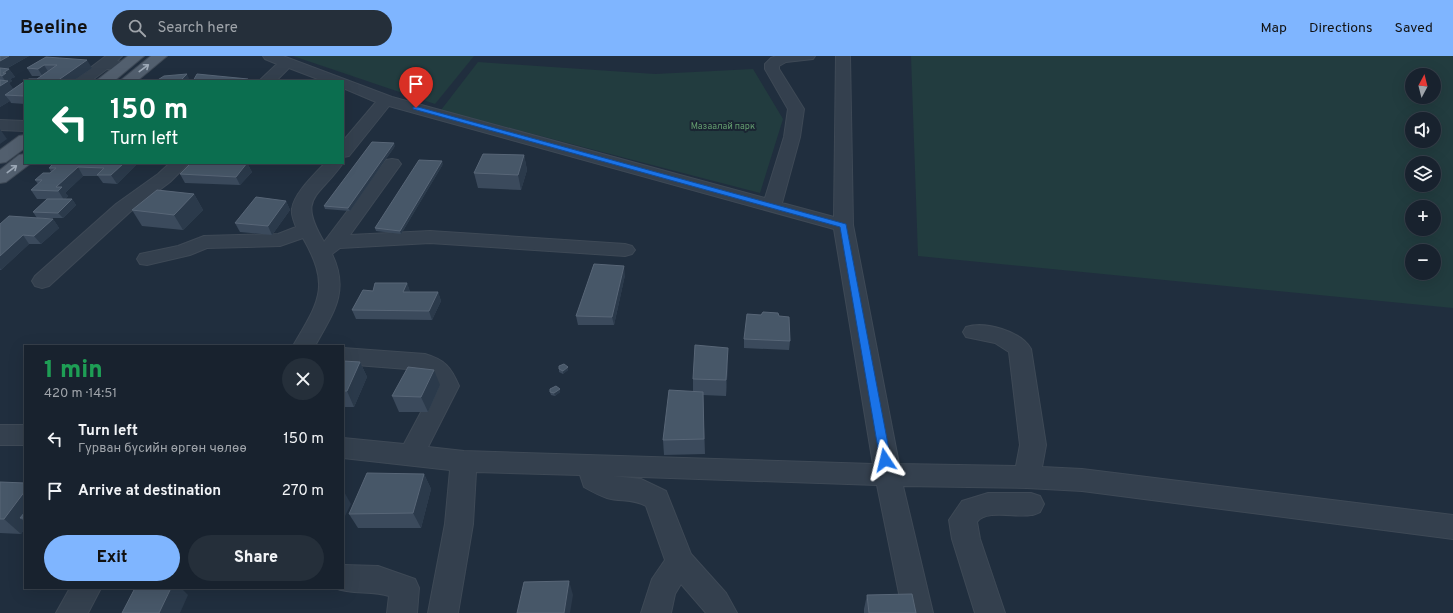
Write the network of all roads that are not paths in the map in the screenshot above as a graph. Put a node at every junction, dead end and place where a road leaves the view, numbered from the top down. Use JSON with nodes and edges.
{"nodes":[{"id":1,"x":137,"y":56,"type":"edge"},
{"id":2,"x":160,"y":56,"type":"edge"},
{"id":3,"x":270,"y":56,"type":"edge"},
{"id":4,"x":808,"y":56,"type":"edge"},
{"id":5,"x":843,"y":56,"type":"edge"},
{"id":6,"x":114,"y":62,"type":"edge"},
{"id":7,"x":287,"y":62,"type":"junction"},
{"id":8,"x":83,"y":80,"type":"edge"},
{"id":9,"x":105,"y":80,"type":"edge"},
{"id":10,"x":129,"y":80,"type":"edge"},
{"id":11,"x":268,"y":80,"type":"edge"},
{"id":12,"x":334,"y":80,"type":"edge"},
{"id":13,"x":344,"y":83,"type":"edge"},
{"id":14,"x":386,"y":100,"type":"junction"},
{"id":15,"x":0,"y":125,"type":"edge"},
{"id":16,"x":23,"y":128,"type":"edge"},
{"id":17,"x":344,"y":151,"type":"edge"},
{"id":18,"x":0,"y":158,"type":"edge"},
{"id":19,"x":24,"y":160,"type":"edge"},
{"id":20,"x":179,"y":164,"type":"edge"},
{"id":21,"x":333,"y":164,"type":"edge"},
{"id":22,"x":392,"y":164,"type":"dead end"},
{"id":23,"x":0,"y":178,"type":"edge"},
{"id":24,"x":772,"y":206,"type":"junction"},
{"id":25,"x":843,"y":225,"type":"junction"},
{"id":26,"x":308,"y":229,"type":"junction"},
{"id":27,"x":329,"y":248,"type":"junction"},
{"id":28,"x":625,"y":250,"type":"dead end"},
{"id":29,"x":147,"y":259,"type":"dead end"},
{"id":30,"x":42,"y":281,"type":"dead end"},
{"id":31,"x":974,"y":332,"type":"dead end"},
{"id":32,"x":305,"y":345,"type":"edge"},
{"id":33,"x":344,"y":356,"type":"edge"},
{"id":34,"x":0,"y":435,"type":"edge"},
{"id":35,"x":24,"y":435,"type":"edge"},
{"id":36,"x":344,"y":448,"type":"edge"},
{"id":37,"x":412,"y":455,"type":"junction"},
{"id":38,"x":464,"y":461,"type":"junction"},
{"id":39,"x":591,"y":465,"type":"junction"},
{"id":40,"x":888,"y":475,"type":"junction"},
{"id":41,"x":1027,"y":477,"type":"junction"},
{"id":42,"x":1031,"y":504,"type":"dead end"},
{"id":43,"x":1453,"y":527,"type":"edge"},
{"id":44,"x":680,"y":562,"type":"junction"},
{"id":45,"x":344,"y":578,"type":"edge"},
{"id":46,"x":85,"y":589,"type":"edge"},
{"id":47,"x":71,"y":613,"type":"edge"},
{"id":48,"x":402,"y":613,"type":"edge"},
{"id":49,"x":443,"y":613,"type":"edge"},
{"id":50,"x":656,"y":613,"type":"edge"},
{"id":51,"x":722,"y":613,"type":"edge"},
{"id":52,"x":918,"y":613,"type":"edge"},
{"id":53,"x":990,"y":613,"type":"edge"}],
"edges":[{"from":1,"to":6,"type":"main road"},
{"from":10,"to":2,"type":"main road","one_way":true},
{"from":3,"to":7,"type":"street"},
{"from":4,"to":24,"type":"street"},
{"from":5,"to":25,"type":"street"},
{"from":6,"to":8,"type":"street"},
{"from":6,"to":9,"type":"main road"},
{"from":7,"to":11,"type":"street"},
{"from":7,"to":12,"type":"street"},
{"from":13,"to":14,"type":"street"},
{"from":14,"to":17,"type":"street"},
{"from":14,"to":24,"type":"street"},
{"from":15,"to":16,"type":"street"},
{"from":16,"to":18,"type":"main road"},
{"from":23,"to":19,"type":"main road","one_way":true},
{"from":20,"to":30,"type":"street"},
{"from":21,"to":26,"type":"street"},
{"from":22,"to":27,"type":"street"},
{"from":24,"to":25,"type":"street"},
{"from":25,"to":40,"type":"street"},
{"from":26,"to":27,"type":"street"},
{"from":26,"to":29,"type":"street"},
{"from":27,"to":28,"type":"street"},
{"from":27,"to":32,"type":"street"},
{"from":31,"to":41,"type":"street"},
{"from":33,"to":37,"type":"street"},
{"from":34,"to":35,"type":"street"},
{"from":36,"to":37,"type":"street"},
{"from":37,"to":38,"type":"street"},
{"from":38,"to":39,"type":"street"},
{"from":38,"to":49,"type":"street"},
{"from":39,"to":40,"type":"street"},
{"from":39,"to":44,"type":"street"},
{"from":40,"to":41,"type":"street"},
{"from":40,"to":52,"type":"street"},
{"from":41,"to":43,"type":"street"},
{"from":42,"to":53,"type":"street"},
{"from":44,"to":50,"type":"street"},
{"from":44,"to":51,"type":"street"},
{"from":45,"to":48,"type":"street"},
{"from":46,"to":47,"type":"street"}]}
